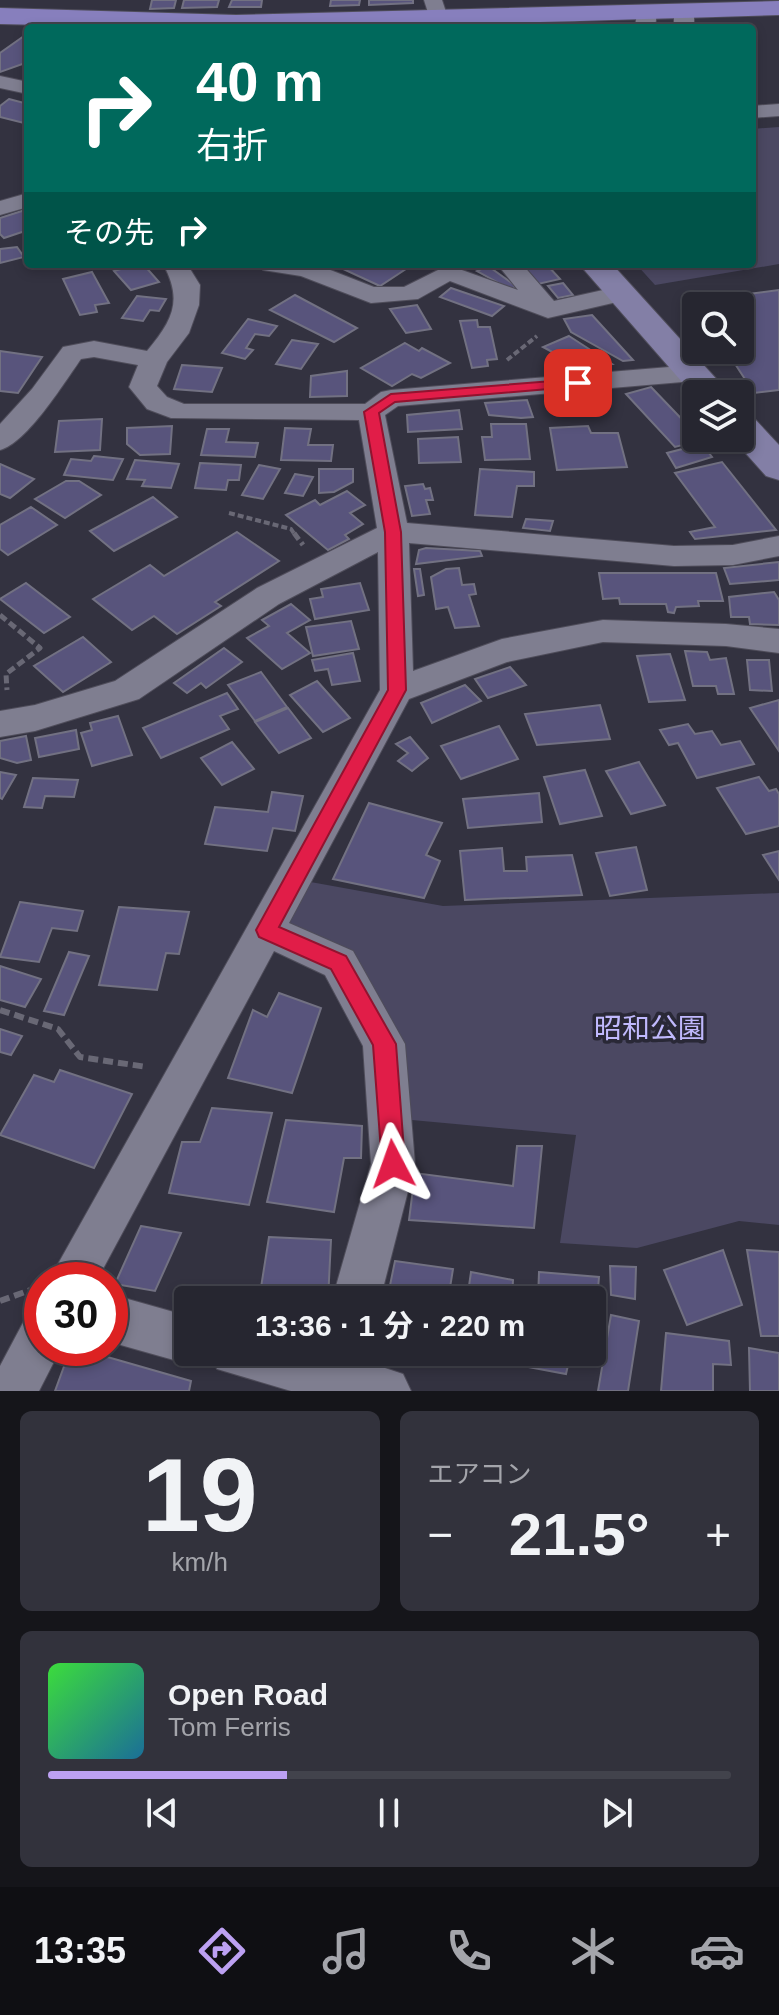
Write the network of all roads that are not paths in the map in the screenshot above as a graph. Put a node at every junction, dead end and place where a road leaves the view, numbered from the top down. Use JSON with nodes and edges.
{"nodes":[{"id":1,"x":779,"y":8,"type":"edge"},
{"id":2,"x":437,"y":15,"type":"edge"},
{"id":3,"x":0,"y":16,"type":"edge"},
{"id":4,"x":646,"y":20,"type":"edge"},
{"id":5,"x":684,"y":20,"type":"edge"},
{"id":6,"x":188,"y":24,"type":"edge"},
{"id":7,"x":272,"y":24,"type":"edge"},
{"id":8,"x":0,"y":82,"type":"edge"},
{"id":9,"x":24,"y":87,"type":"edge"},
{"id":10,"x":779,"y":110,"type":"edge"},
{"id":11,"x":756,"y":112,"type":"edge"},
{"id":12,"x":24,"y":201,"type":"edge"},
{"id":13,"x":0,"y":208,"type":"edge"},
{"id":14,"x":177,"y":268,"type":"edge"},
{"id":15,"x":298,"y":268,"type":"edge"},
{"id":16,"x":512,"y":268,"type":"edge"},
{"id":17,"x":598,"y":268,"type":"edge"},
{"id":18,"x":621,"y":294,"type":"junction"},
{"id":19,"x":548,"y":310,"type":"junction"},
{"id":20,"x":154,"y":360,"type":"junction"},
{"id":21,"x":699,"y":380,"type":"edge"},
{"id":22,"x":682,"y":385,"type":"edge"},
{"id":23,"x":371,"y":412,"type":"junction"},
{"id":24,"x":754,"y":440,"type":"edge"},
{"id":25,"x":0,"y":441,"type":"edge"},
{"id":26,"x":779,"y":468,"type":"edge"},
{"id":27,"x":393,"y":532,"type":"junction"},
{"id":28,"x":779,"y":546,"type":"edge"},
{"id":29,"x":779,"y":641,"type":"edge"},
{"id":30,"x":397,"y":690,"type":"junction"},
{"id":31,"x":4,"y":723,"type":"edge"},
{"id":32,"x":266,"y":930,"type":"junction"},
{"id":33,"x":82,"y":1262,"type":"edge"},
{"id":34,"x":360,"y":1286,"type":"edge"},
{"id":35,"x":128,"y":1323,"type":"edge"},
{"id":36,"x":174,"y":1336,"type":"edge"},
{"id":37,"x":26,"y":1366,"type":"edge"},
{"id":38,"x":338,"y":1366,"type":"edge"},
{"id":39,"x":13,"y":1391,"type":"edge"},
{"id":40,"x":386,"y":1391,"type":"edge"}],
"edges":[{"from":1,"to":5,"type":"main road"},
{"from":2,"to":4,"type":"main road"},
{"from":2,"to":7,"type":"main road"},
{"from":3,"to":6,"type":"main road"},
{"from":4,"to":5,"type":"main road"},
{"from":8,"to":9,"type":"street"},
{"from":10,"to":11,"type":"street"},
{"from":12,"to":13,"type":"street"},
{"from":14,"to":20,"type":"street"},
{"from":15,"to":19,"type":"street"},
{"from":16,"to":19,"type":"street"},
{"from":17,"to":18,"type":"street"},
{"from":18,"to":19,"type":"street"},
{"from":18,"to":21,"type":"street"},
{"from":20,"to":23,"type":"street"},
{"from":20,"to":25,"type":"street"},
{"from":22,"to":23,"type":"street"},
{"from":23,"to":27,"type":"street"},
{"from":24,"to":26,"type":"street"},
{"from":27,"to":28,"type":"street"},
{"from":27,"to":30,"type":"street"},
{"from":27,"to":31,"type":"street"},
{"from":29,"to":30,"type":"street"},
{"from":30,"to":32,"type":"street"},
{"from":32,"to":33,"type":"street"},
{"from":32,"to":34,"type":"street"},
{"from":35,"to":36,"type":"street"},
{"from":37,"to":39,"type":"street"},
{"from":38,"to":40,"type":"street"}]}
